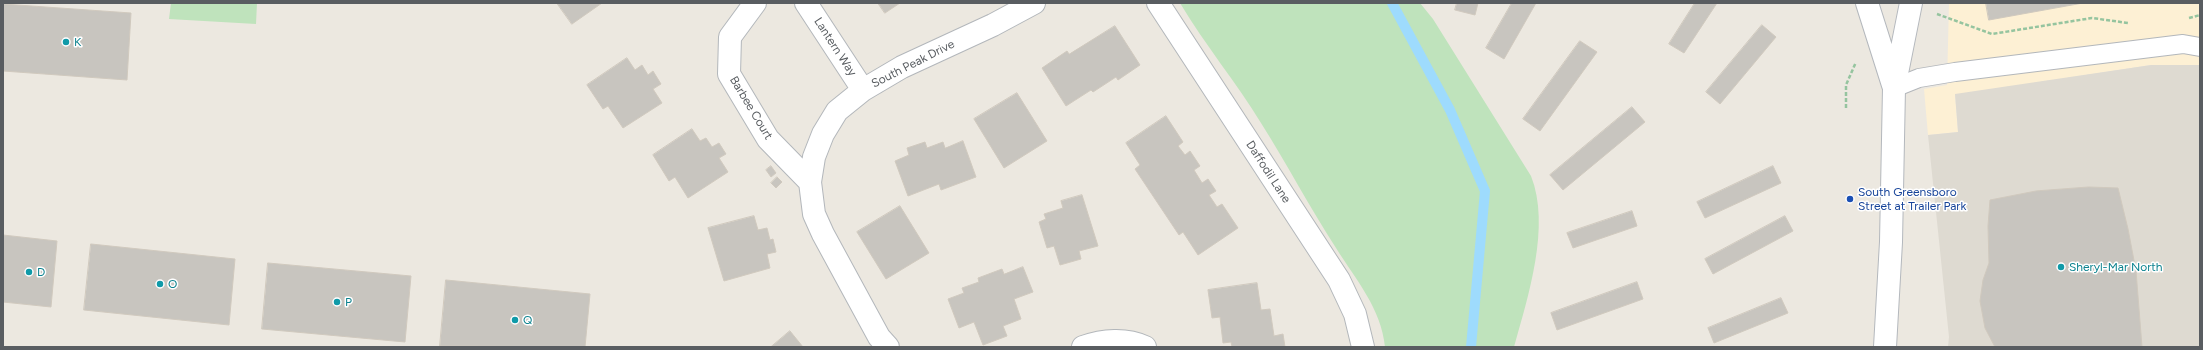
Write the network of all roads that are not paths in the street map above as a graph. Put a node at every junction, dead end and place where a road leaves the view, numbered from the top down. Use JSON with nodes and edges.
{"nodes":[{"id":1,"x":755,"y":3,"type":"edge"},
{"id":2,"x":806,"y":3,"type":"edge"},
{"id":3,"x":1034,"y":3,"type":"edge"},
{"id":4,"x":1158,"y":3,"type":"edge"},
{"id":5,"x":1867,"y":3,"type":"edge"},
{"id":6,"x":1911,"y":5,"type":"edge"},
{"id":7,"x":1006,"y":9,"type":"edge"},
{"id":8,"x":2200,"y":47,"type":"edge"},
{"id":9,"x":1894,"y":88,"type":"junction"},
{"id":10,"x":863,"y":90,"type":"junction"},
{"id":11,"x":810,"y":182,"type":"junction"},
{"id":12,"x":888,"y":347,"type":"edge"},
{"id":13,"x":1083,"y":347,"type":"edge"},
{"id":14,"x":1146,"y":347,"type":"edge"},
{"id":15,"x":1363,"y":347,"type":"edge"},
{"id":16,"x":1885,"y":347,"type":"edge"}],
"edges":[{"from":1,"to":11,"type":"street","name":"Barbee Court"},
{"from":2,"to":10,"type":"street","name":"Lantern Way"},
{"from":3,"to":7,"type":"street","name":"South Peak Drive"},
{"from":4,"to":15,"type":"street","name":"Daffodil Lane"},
{"from":5,"to":9,"type":"street"},
{"from":6,"to":9,"type":"street"},
{"from":7,"to":10,"type":"street","name":"South Peak Drive"},
{"from":8,"to":9,"type":"lane"},
{"from":9,"to":16,"type":"street"},
{"from":10,"to":11,"type":"street","name":"South Peak Drive"},
{"from":11,"to":12,"type":"street","name":"South Peak Drive"},
{"from":13,"to":14,"type":"street"}]}
